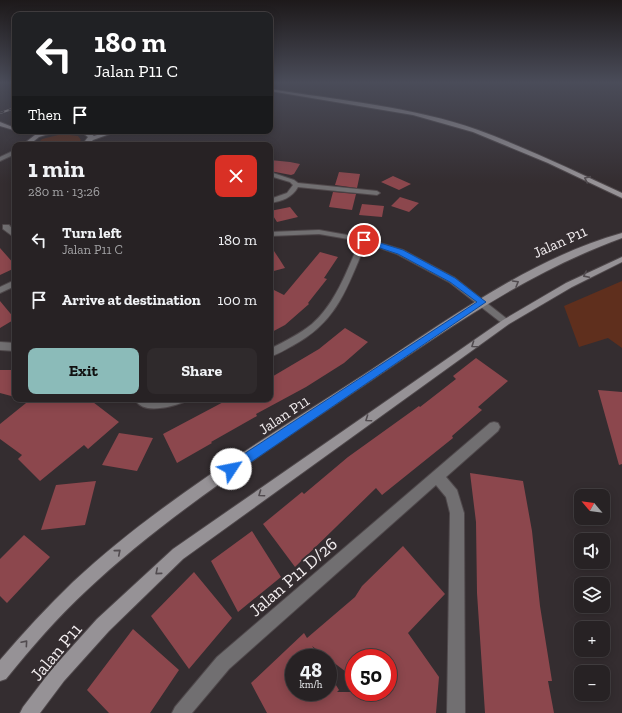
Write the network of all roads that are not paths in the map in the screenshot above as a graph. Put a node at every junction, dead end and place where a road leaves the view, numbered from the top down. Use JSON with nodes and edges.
{"nodes":[{"id":1,"x":421,"y":116,"type":"edge"},
{"id":2,"x":437,"y":116,"type":"edge"},
{"id":3,"x":0,"y":121,"type":"edge"},
{"id":4,"x":0,"y":124,"type":"edge"},
{"id":5,"x":12,"y":129,"type":"edge"},
{"id":6,"x":12,"y":130,"type":"edge"},
{"id":7,"x":87,"y":134,"type":"edge"},
{"id":8,"x":106,"y":134,"type":"edge"},
{"id":9,"x":91,"y":139,"type":"junction"},
{"id":10,"x":88,"y":142,"type":"edge"},
{"id":11,"x":12,"y":153,"type":"edge"},
{"id":12,"x":0,"y":158,"type":"edge"},
{"id":13,"x":12,"y":159,"type":"edge"},
{"id":14,"x":0,"y":163,"type":"edge"},
{"id":15,"x":273,"y":175,"type":"edge"},
{"id":16,"x":296,"y":185,"type":"junction"},
{"id":17,"x":615,"y":185,"type":"dead end"},
{"id":18,"x":377,"y":193,"type":"dead end"},
{"id":19,"x":622,"y":196,"type":"edge"},
{"id":20,"x":273,"y":200,"type":"edge"},
{"id":21,"x":6,"y":227,"type":"dead end"},
{"id":22,"x":12,"y":233,"type":"edge"},
{"id":23,"x":273,"y":234,"type":"edge"},
{"id":24,"x":622,"y":235,"type":"edge"},
{"id":25,"x":364,"y":240,"type":"junction"},
{"id":26,"x":622,"y":259,"type":"edge"},
{"id":27,"x":12,"y":284,"type":"edge"},
{"id":28,"x":0,"y":290,"type":"edge"},
{"id":29,"x":482,"y":302,"type":"junction"},
{"id":30,"x":506,"y":322,"type":"junction"},
{"id":31,"x":0,"y":346,"type":"edge"},
{"id":32,"x":12,"y":347,"type":"edge"},
{"id":33,"x":273,"y":352,"type":"edge"},
{"id":34,"x":148,"y":402,"type":"edge"},
{"id":35,"x":173,"y":402,"type":"edge"},
{"id":36,"x":494,"y":427,"type":"dead end"},
{"id":37,"x":437,"y":476,"type":"junction"},
{"id":38,"x":0,"y":673,"type":"edge"},
{"id":39,"x":29,"y":713,"type":"edge"},
{"id":40,"x":182,"y":713,"type":"edge"},
{"id":41,"x":456,"y":713,"type":"edge"}],
"edges":[{"from":19,"to":1,"type":"main road","one_way":true},
{"from":2,"to":17,"type":"main road"},
{"from":3,"to":5,"type":"main road"},
{"from":4,"to":6,"type":"main road"},
{"from":7,"to":9,"type":"main road"},
{"from":8,"to":9,"type":"main road"},
{"from":9,"to":10,"type":"main road"},
{"from":11,"to":12,"type":"street"},
{"from":13,"to":14,"type":"street"},
{"from":15,"to":16,"type":"street"},
{"from":16,"to":18,"type":"street"},
{"from":16,"to":20,"type":"street"},
{"from":21,"to":22,"type":"street"},
{"from":23,"to":25,"type":"street"},
{"from":29,"to":24,"type":"main road","name":"Jalan P11","one_way":true},
{"from":25,"to":29,"type":"street"},
{"from":25,"to":33,"type":"street"},
{"from":26,"to":30,"type":"main road","name":"Jalan P11","one_way":true},
{"from":27,"to":28,"type":"street"},
{"from":29,"to":30,"type":"street"},
{"from":38,"to":29,"type":"main road","name":"Jalan P11","one_way":true},
{"from":30,"to":39,"type":"main road","name":"Jalan P11","one_way":true},
{"from":31,"to":32,"type":"street"},
{"from":34,"to":35,"type":"street"},
{"from":36,"to":37,"type":"street","name":"Jalan P11 D/26"},
{"from":37,"to":40,"type":"street","name":"Jalan P11 D/26"},
{"from":37,"to":41,"type":"street"}]}
